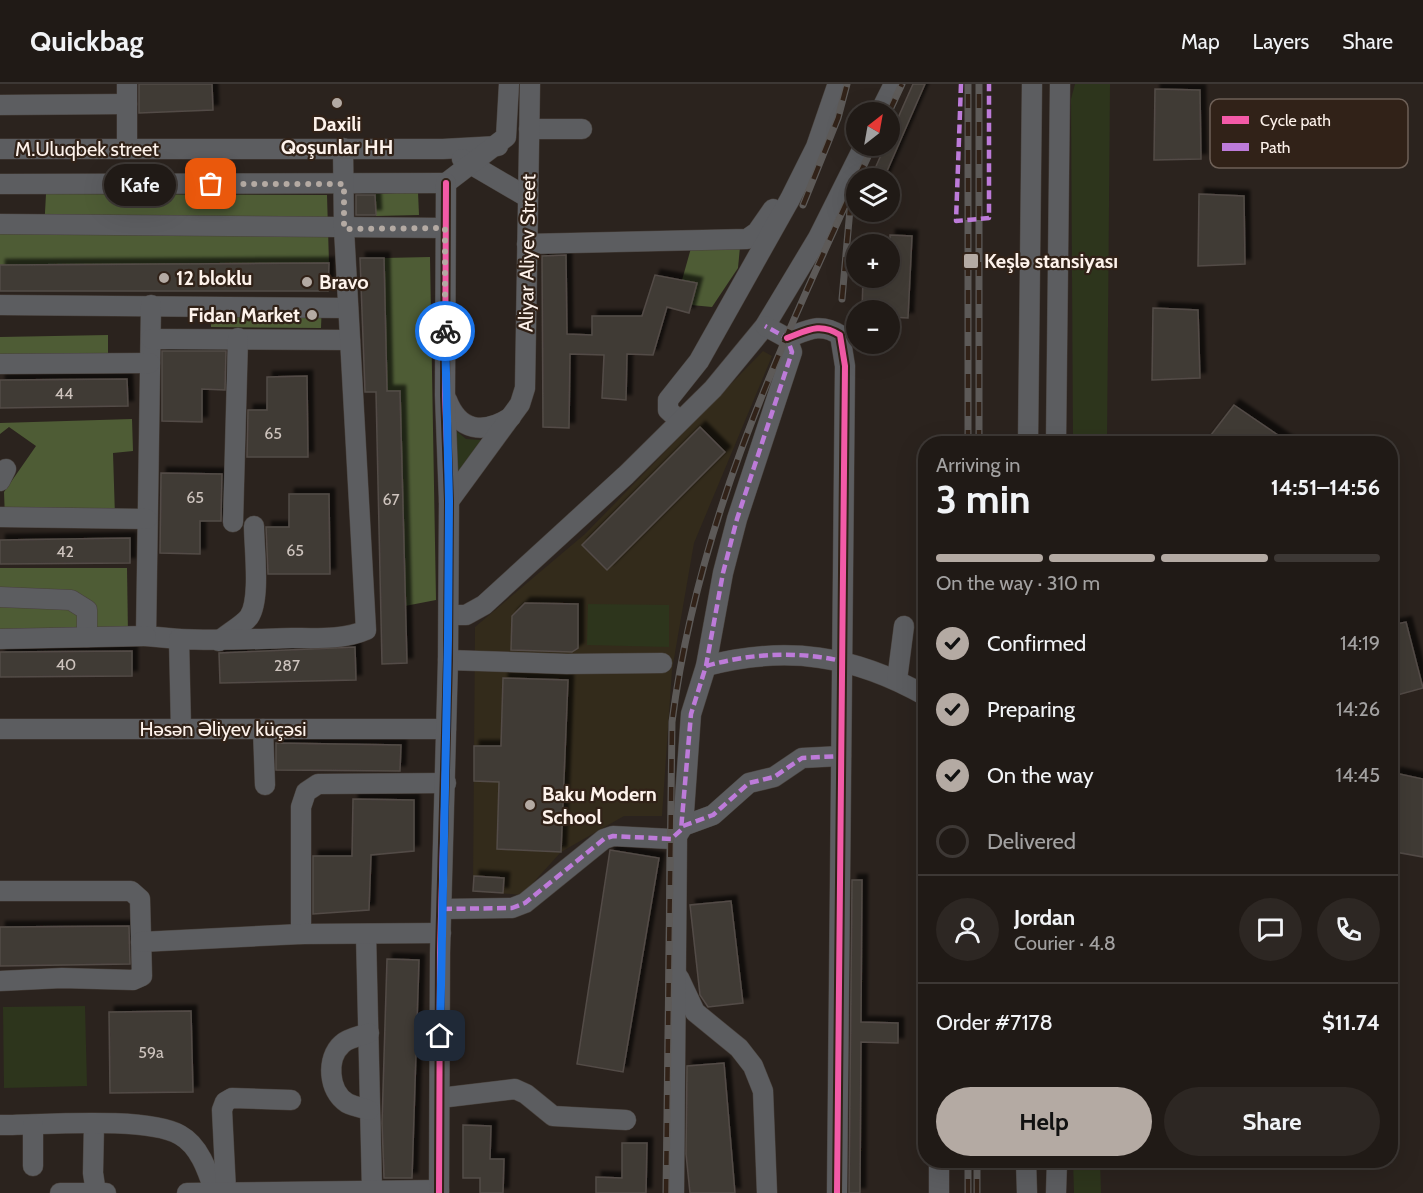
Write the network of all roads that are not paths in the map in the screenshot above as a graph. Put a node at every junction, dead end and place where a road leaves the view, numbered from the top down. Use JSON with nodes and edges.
{"nodes":[{"id":1,"x":127,"y":84,"type":"edge"},
{"id":2,"x":509,"y":84,"type":"edge"},
{"id":3,"x":530,"y":84,"type":"edge"},
{"id":4,"x":894,"y":84,"type":"edge"},
{"id":5,"x":1032,"y":84,"type":"edge"},
{"id":6,"x":1060,"y":84,"type":"edge"},
{"id":7,"x":837,"y":86,"type":"dead end"},
{"id":8,"x":885,"y":102,"type":"edge"},
{"id":9,"x":127,"y":104,"type":"junction"},
{"id":10,"x":0,"y":105,"type":"edge"},
{"id":11,"x":529,"y":129,"type":"junction"},
{"id":12,"x":582,"y":129,"type":"dead end"},
{"id":13,"x":498,"y":146,"type":"junction"},
{"id":14,"x":343,"y":148,"type":"junction"},
{"id":15,"x":444,"y":148,"type":"junction"},
{"id":16,"x":0,"y":149,"type":"edge"},
{"id":17,"x":127,"y":149,"type":"junction"},
{"id":18,"x":859,"y":156,"type":"edge"},
{"id":19,"x":471,"y":165,"type":"junction"},
{"id":20,"x":446,"y":183,"type":"junction"},
{"id":21,"x":0,"y":184,"type":"edge"},
{"id":22,"x":344,"y":184,"type":"junction"},
{"id":23,"x":527,"y":197,"type":"junction"},
{"id":24,"x":790,"y":199,"type":"junction"},
{"id":25,"x":0,"y":224,"type":"edge"},
{"id":26,"x":445,"y":228,"type":"junction"},
{"id":27,"x":344,"y":229,"type":"junction"},
{"id":28,"x":527,"y":244,"type":"junction"},
{"id":29,"x":151,"y":304,"type":"junction"},
{"id":30,"x":0,"y":305,"type":"edge"},
{"id":31,"x":348,"y":308,"type":"junction"},
{"id":32,"x":765,"y":326,"type":"junction"},
{"id":33,"x":237,"y":338,"type":"junction"},
{"id":34,"x":787,"y":338,"type":"junction"},
{"id":35,"x":151,"y":339,"type":"junction"},
{"id":36,"x":350,"y":340,"type":"junction"},
{"id":37,"x":150,"y":363,"type":"junction"},
{"id":38,"x":0,"y":364,"type":"edge"},
{"id":39,"x":445,"y":395,"type":"junction"},
{"id":40,"x":511,"y":417,"type":"junction"},
{"id":41,"x":680,"y":421,"type":"junction"},
{"id":42,"x":1028,"y":436,"type":"edge"},
{"id":43,"x":1056,"y":436,"type":"edge"},
{"id":44,"x":449,"y":501,"type":"junction"},
{"id":45,"x":0,"y":517,"type":"edge"},
{"id":46,"x":147,"y":519,"type":"junction"},
{"id":47,"x":233,"y":522,"type":"dead end"},
{"id":48,"x":254,"y":526,"type":"dead end"},
{"id":49,"x":0,"y":597,"type":"edge"},
{"id":50,"x":448,"y":615,"type":"junction"},
{"id":51,"x":904,"y":626,"type":"dead end"},
{"id":52,"x":146,"y":636,"type":"junction"},
{"id":53,"x":87,"y":637,"type":"junction"},
{"id":54,"x":0,"y":639,"type":"edge"},
{"id":55,"x":179,"y":639,"type":"junction"},
{"id":56,"x":219,"y":641,"type":"junction"},
{"id":57,"x":448,"y":660,"type":"junction"},
{"id":58,"x":842,"y":661,"type":"junction"},
{"id":59,"x":662,"y":663,"type":"dead end"},
{"id":60,"x":706,"y":666,"type":"junction"},
{"id":61,"x":897,"y":680,"type":"junction"},
{"id":62,"x":918,"y":692,"type":"edge"},
{"id":63,"x":0,"y":729,"type":"edge"},
{"id":64,"x":181,"y":729,"type":"junction"},
{"id":65,"x":263,"y":729,"type":"junction"},
{"id":66,"x":447,"y":729,"type":"junction"},
{"id":67,"x":842,"y":756,"type":"junction"},
{"id":68,"x":446,"y":783,"type":"junction"},
{"id":69,"x":265,"y":785,"type":"dead end"},
{"id":70,"x":680,"y":831,"type":"junction"},
{"id":71,"x":0,"y":891,"type":"edge"},
{"id":72,"x":443,"y":909,"type":"junction"},
{"id":73,"x":441,"y":933,"type":"junction"},
{"id":74,"x":301,"y":934,"type":"junction"},
{"id":75,"x":366,"y":934,"type":"junction"},
{"id":76,"x":141,"y":942,"type":"junction"},
{"id":77,"x":676,"y":973,"type":"junction"},
{"id":78,"x":0,"y":981,"type":"edge"},
{"id":79,"x":369,"y":1033,"type":"junction"},
{"id":80,"x":440,"y":1098,"type":"junction"},
{"id":81,"x":291,"y":1100,"type":"dead end"},
{"id":82,"x":369,"y":1110,"type":"junction"},
{"id":83,"x":626,"y":1120,"type":"dead end"},
{"id":84,"x":94,"y":1124,"type":"junction"},
{"id":85,"x":0,"y":1125,"type":"edge"},
{"id":86,"x":33,"y":1125,"type":"junction"},
{"id":87,"x":33,"y":1166,"type":"dead end"},
{"id":88,"x":939,"y":1168,"type":"edge"},
{"id":89,"x":1026,"y":1168,"type":"edge"},
{"id":90,"x":1057,"y":1168,"type":"edge"},
{"id":91,"x":372,"y":1189,"type":"junction"},
{"id":92,"x":439,"y":1191,"type":"edge"},
{"id":93,"x":220,"y":1192,"type":"edge"},
{"id":94,"x":253,"y":1192,"type":"edge"},
{"id":95,"x":60,"y":1193,"type":"edge"},
{"id":96,"x":96,"y":1193,"type":"edge"},
{"id":97,"x":106,"y":1193,"type":"edge"},
{"id":98,"x":187,"y":1193,"type":"edge"},
{"id":99,"x":674,"y":1193,"type":"edge"},
{"id":100,"x":767,"y":1193,"type":"edge"},
{"id":101,"x":837,"y":1193,"type":"edge"},
{"id":102,"x":939,"y":1193,"type":"edge"},
{"id":103,"x":1027,"y":1193,"type":"edge"},
{"id":104,"x":1056,"y":1193,"type":"edge"}],
"edges":[{"from":1,"to":9,"type":"street"},
{"from":2,"to":13,"type":"street"},
{"from":3,"to":11,"type":"street","name":"Aliyar Aliyev Street"},
{"from":4,"to":8,"type":"street"},
{"from":5,"to":42,"type":"street"},
{"from":6,"to":43,"type":"street"},
{"from":7,"to":24,"type":"street"},
{"from":9,"to":10,"type":"street"},
{"from":9,"to":17,"type":"street"},
{"from":11,"to":12,"type":"street"},
{"from":11,"to":23,"type":"street","name":"Aliyar Aliyev Street"},
{"from":13,"to":15,"type":"street","name":"M.Uluqbek street"},
{"from":13,"to":19,"type":"street"},
{"from":14,"to":15,"type":"street","name":"M.Uluqbek street"},
{"from":14,"to":17,"type":"street","name":"M.Uluqbek street"},
{"from":14,"to":22,"type":"street"},
{"from":15,"to":19,"type":"street"},
{"from":16,"to":17,"type":"street","name":"M.Uluqbek street"},
{"from":18,"to":32,"type":"street"},
{"from":19,"to":20,"type":"street"},
{"from":19,"to":23,"type":"street"},
{"from":20,"to":22,"type":"street","name":"M.Uluqbek street"},
{"from":20,"to":26,"type":"street"},
{"from":21,"to":22,"type":"street","name":"M.Uluqbek street"},
{"from":22,"to":27,"type":"street"},
{"from":23,"to":28,"type":"street","name":"Aliyar Aliyev Street"},
{"from":24,"to":28,"type":"street"},
{"from":24,"to":41,"type":"street"},
{"from":25,"to":27,"type":"street"},
{"from":26,"to":27,"type":"street"},
{"from":26,"to":39,"type":"street"},
{"from":27,"to":31,"type":"street"},
{"from":28,"to":40,"type":"street","name":"Aliyar Aliyev Street"},
{"from":29,"to":30,"type":"street"},
{"from":29,"to":31,"type":"street"},
{"from":29,"to":35,"type":"street"},
{"from":31,"to":36,"type":"street"},
{"from":32,"to":34,"type":"street"},
{"from":32,"to":41,"type":"street"},
{"from":33,"to":35,"type":"street"},
{"from":33,"to":36,"type":"street"},
{"from":33,"to":47,"type":"street"},
{"from":34,"to":58,"type":"street"},
{"from":34,"to":60,"type":"street"},
{"from":35,"to":37,"type":"street"},
{"from":36,"to":56,"type":"street"},
{"from":37,"to":38,"type":"street"},
{"from":37,"to":46,"type":"street"},
{"from":39,"to":40,"type":"street"},
{"from":39,"to":44,"type":"street"},
{"from":40,"to":44,"type":"street","name":"Aliyar Aliyev Street"},
{"from":41,"to":50,"type":"street"},
{"from":44,"to":50,"type":"street"},
{"from":45,"to":46,"type":"street"},
{"from":46,"to":52,"type":"street"},
{"from":48,"to":56,"type":"street"},
{"from":49,"to":53,"type":"street"},
{"from":50,"to":57,"type":"street"},
{"from":51,"to":61,"type":"street"},
{"from":52,"to":53,"type":"street"},
{"from":52,"to":55,"type":"street"},
{"from":53,"to":54,"type":"street"},
{"from":55,"to":56,"type":"street"},
{"from":55,"to":64,"type":"street"},
{"from":57,"to":59,"type":"street"},
{"from":57,"to":66,"type":"street"},
{"from":58,"to":60,"type":"street"},
{"from":58,"to":61,"type":"street"},
{"from":58,"to":67,"type":"street"},
{"from":60,"to":70,"type":"street"},
{"from":61,"to":62,"type":"street"},
{"from":63,"to":64,"type":"street","name":"Həsən Əliyev küçəsi"},
{"from":64,"to":65,"type":"street","name":"Həsən Əliyev küçəsi"},
{"from":65,"to":66,"type":"street","name":"Həsən Əliyev küçəsi"},
{"from":65,"to":69,"type":"street"},
{"from":66,"to":68,"type":"street"},
{"from":67,"to":70,"type":"street"},
{"from":67,"to":101,"type":"street"},
{"from":68,"to":72,"type":"street"},
{"from":68,"to":74,"type":"street"},
{"from":70,"to":72,"type":"street"},
{"from":70,"to":77,"type":"street"},
{"from":71,"to":76,"type":"street"},
{"from":72,"to":73,"type":"street"},
{"from":73,"to":75,"type":"street"},
{"from":73,"to":80,"type":"street"},
{"from":74,"to":75,"type":"street"},
{"from":74,"to":76,"type":"street"},
{"from":75,"to":79,"type":"street"},
{"from":76,"to":78,"type":"street"},
{"from":77,"to":99,"type":"street"},
{"from":77,"to":100,"type":"street"},
{"from":79,"to":82,"type":"street"},
{"from":79,"to":82,"type":"street"},
{"from":80,"to":83,"type":"street"},
{"from":80,"to":92,"type":"street"},
{"from":81,"to":93,"type":"street"},
{"from":82,"to":91,"type":"street"},
{"from":84,"to":86,"type":"street"},
{"from":84,"to":93,"type":"street"},
{"from":84,"to":96,"type":"street"},
{"from":85,"to":86,"type":"street"},
{"from":86,"to":87,"type":"street"},
{"from":88,"to":102,"type":"street"},
{"from":89,"to":103,"type":"street"},
{"from":90,"to":104,"type":"street"},
{"from":91,"to":92,"type":"street"},
{"from":91,"to":94,"type":"street"},
{"from":93,"to":94,"type":"street"},
{"from":93,"to":98,"type":"street"},
{"from":95,"to":96,"type":"street"},
{"from":96,"to":97,"type":"street"}]}
